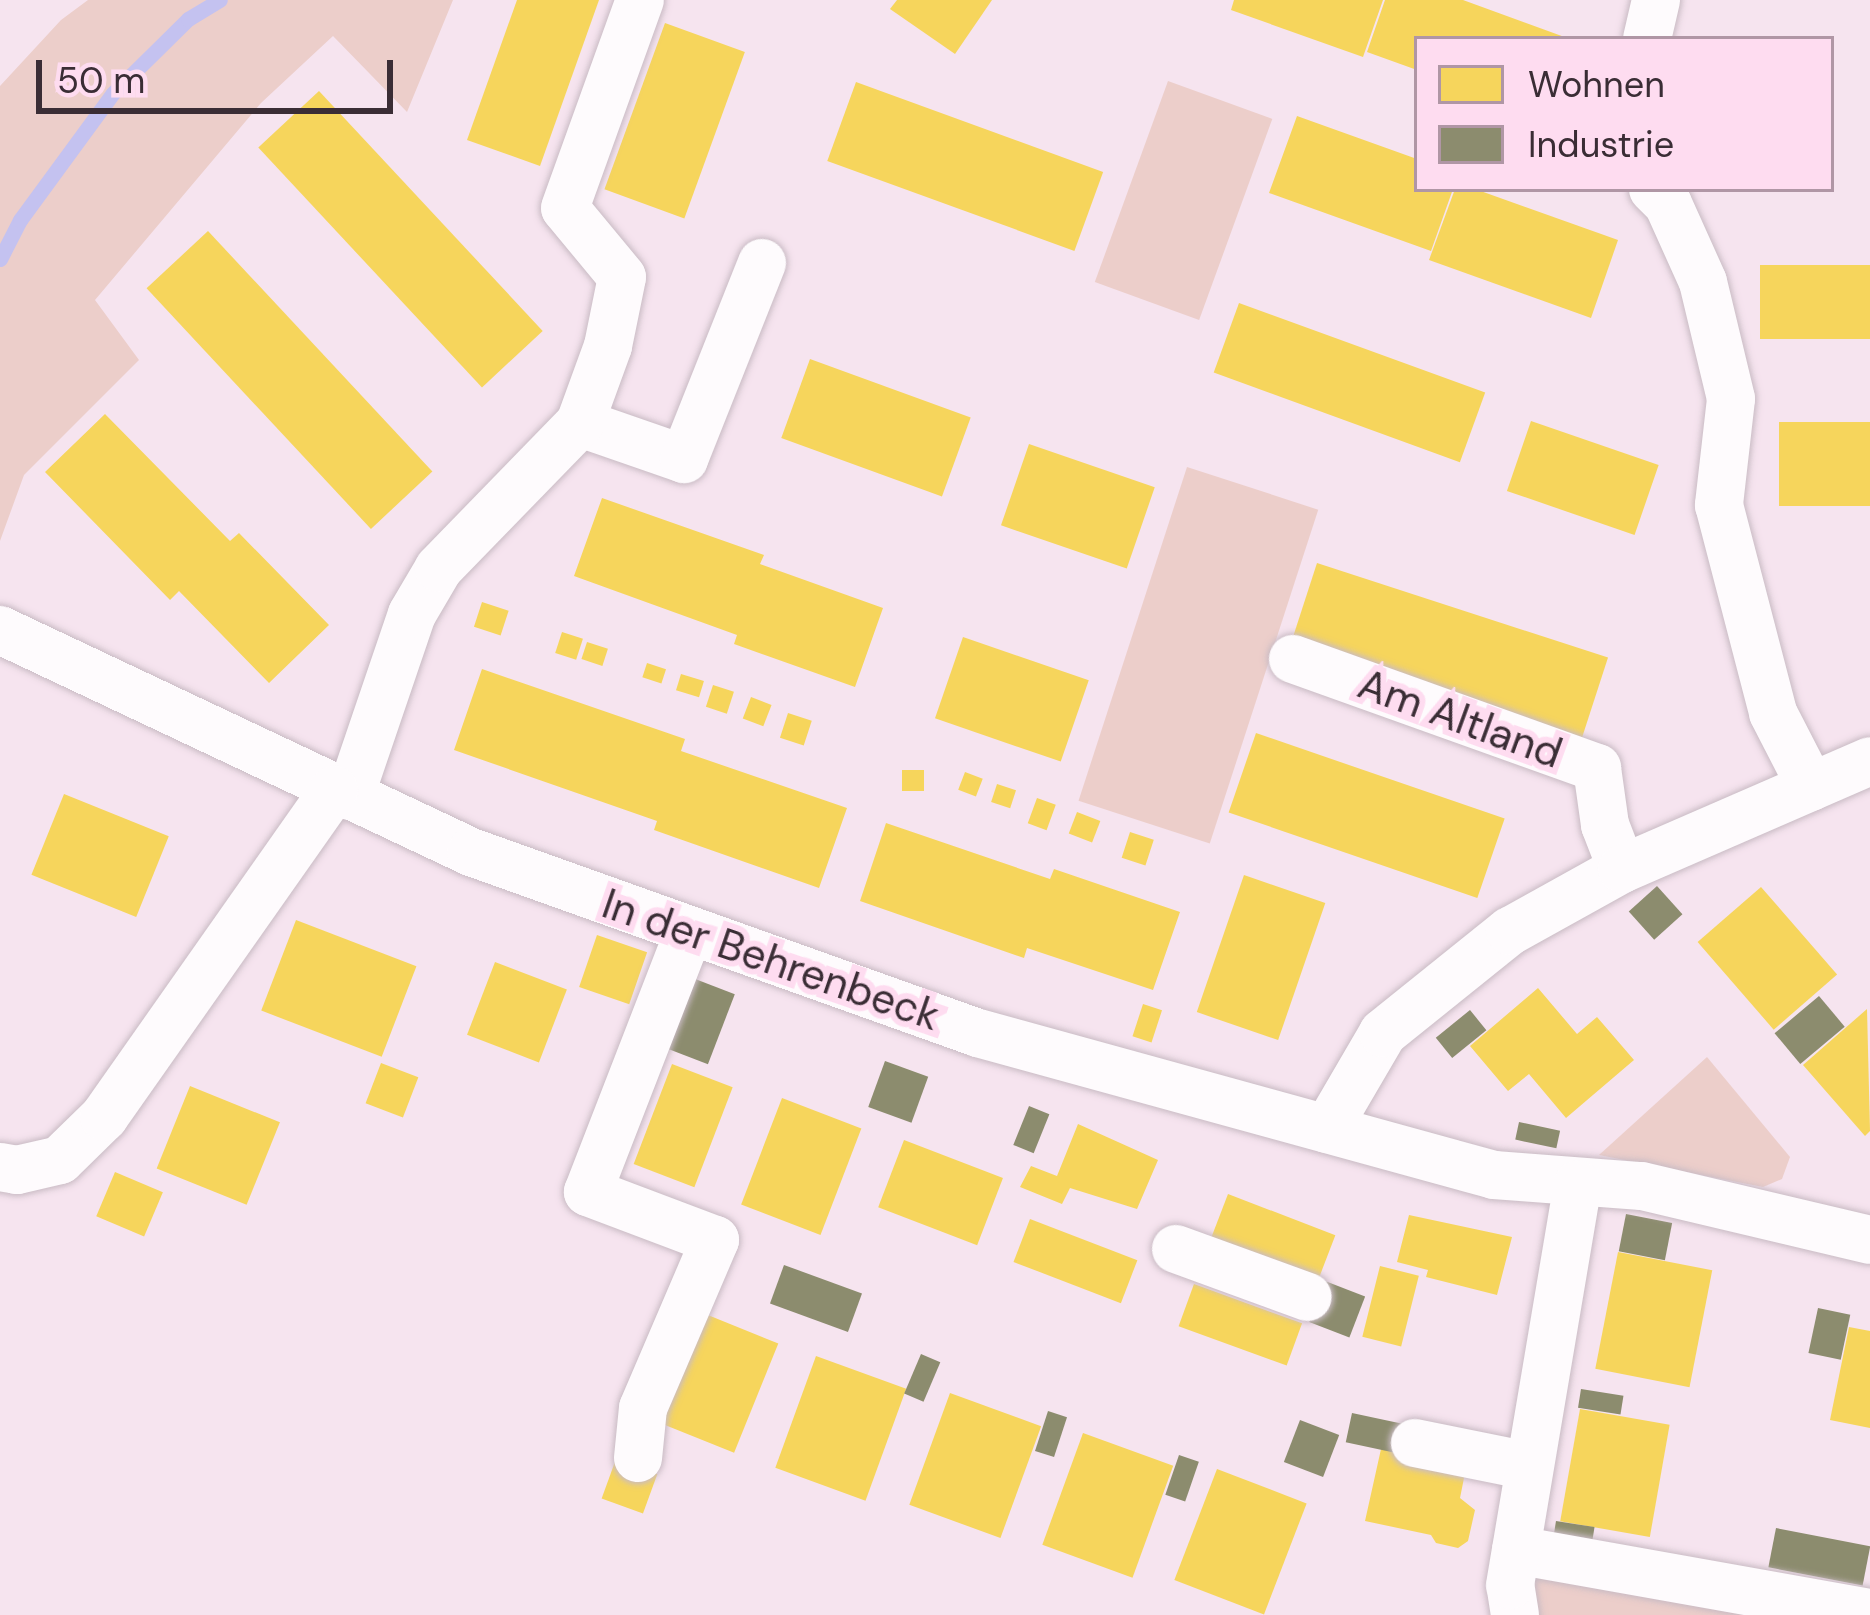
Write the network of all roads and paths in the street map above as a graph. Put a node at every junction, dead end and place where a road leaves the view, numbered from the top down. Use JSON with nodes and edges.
{"nodes":[{"id":1,"x":640,"y":0,"type":"edge"},
{"id":2,"x":1656,"y":0,"type":"edge"},
{"id":3,"x":1648,"y":36,"type":"edge"},
{"id":4,"x":1656,"y":192,"type":"edge"},
{"id":5,"x":762,"y":263,"type":"dead end"},
{"id":6,"x":580,"y":424,"type":"junction"},
{"id":7,"x":0,"y":630,"type":"edge"},
{"id":8,"x":1292,"y":659,"type":"dead end"},
{"id":9,"x":1870,"y":761,"type":"edge"},
{"id":10,"x":1811,"y":787,"type":"junction"},
{"id":11,"x":342,"y":793,"type":"junction"},
{"id":12,"x":1622,"y":868,"type":"junction"},
{"id":13,"x":688,"y":934,"type":"junction"},
{"id":14,"x":1327,"y":1130,"type":"junction"},
{"id":15,"x":0,"y":1167,"type":"edge"},
{"id":16,"x":1578,"y":1185,"type":"junction"},
{"id":17,"x":1870,"y":1240,"type":"edge"},
{"id":18,"x":1176,"y":1250,"type":"dead end"},
{"id":19,"x":1308,"y":1297,"type":"dead end"},
{"id":20,"x":1415,"y":1443,"type":"dead end"},
{"id":21,"x":638,"y":1458,"type":"dead end"},
{"id":22,"x":1529,"y":1466,"type":"junction"},
{"id":23,"x":1516,"y":1550,"type":"junction"},
{"id":24,"x":1870,"y":1613,"type":"edge"},
{"id":25,"x":1515,"y":1615,"type":"edge"}],
"edges":[{"from":1,"to":6,"type":"street"},
{"from":2,"to":3,"type":"street"},
{"from":4,"to":10,"type":"street"},
{"from":5,"to":6,"type":"street"},
{"from":6,"to":11,"type":"street"},
{"from":7,"to":11,"type":"street","name":"In der Behrenbeck"},
{"from":8,"to":12,"type":"street","name":"Am Altland"},
{"from":9,"to":10,"type":"street"},
{"from":10,"to":12,"type":"street"},
{"from":11,"to":13,"type":"street","name":"In der Behrenbeck"},
{"from":11,"to":15,"type":"street"},
{"from":12,"to":14,"type":"street"},
{"from":13,"to":14,"type":"street","name":"In der Behrenbeck"},
{"from":13,"to":21,"type":"street"},
{"from":14,"to":16,"type":"street","name":"In der Behrenbeck"},
{"from":16,"to":17,"type":"street","name":"In der Behrenbeck"},
{"from":16,"to":22,"type":"street"},
{"from":18,"to":19,"type":"street"},
{"from":20,"to":22,"type":"street"},
{"from":22,"to":23,"type":"street"},
{"from":23,"to":24,"type":"street"},
{"from":23,"to":25,"type":"street"}]}
